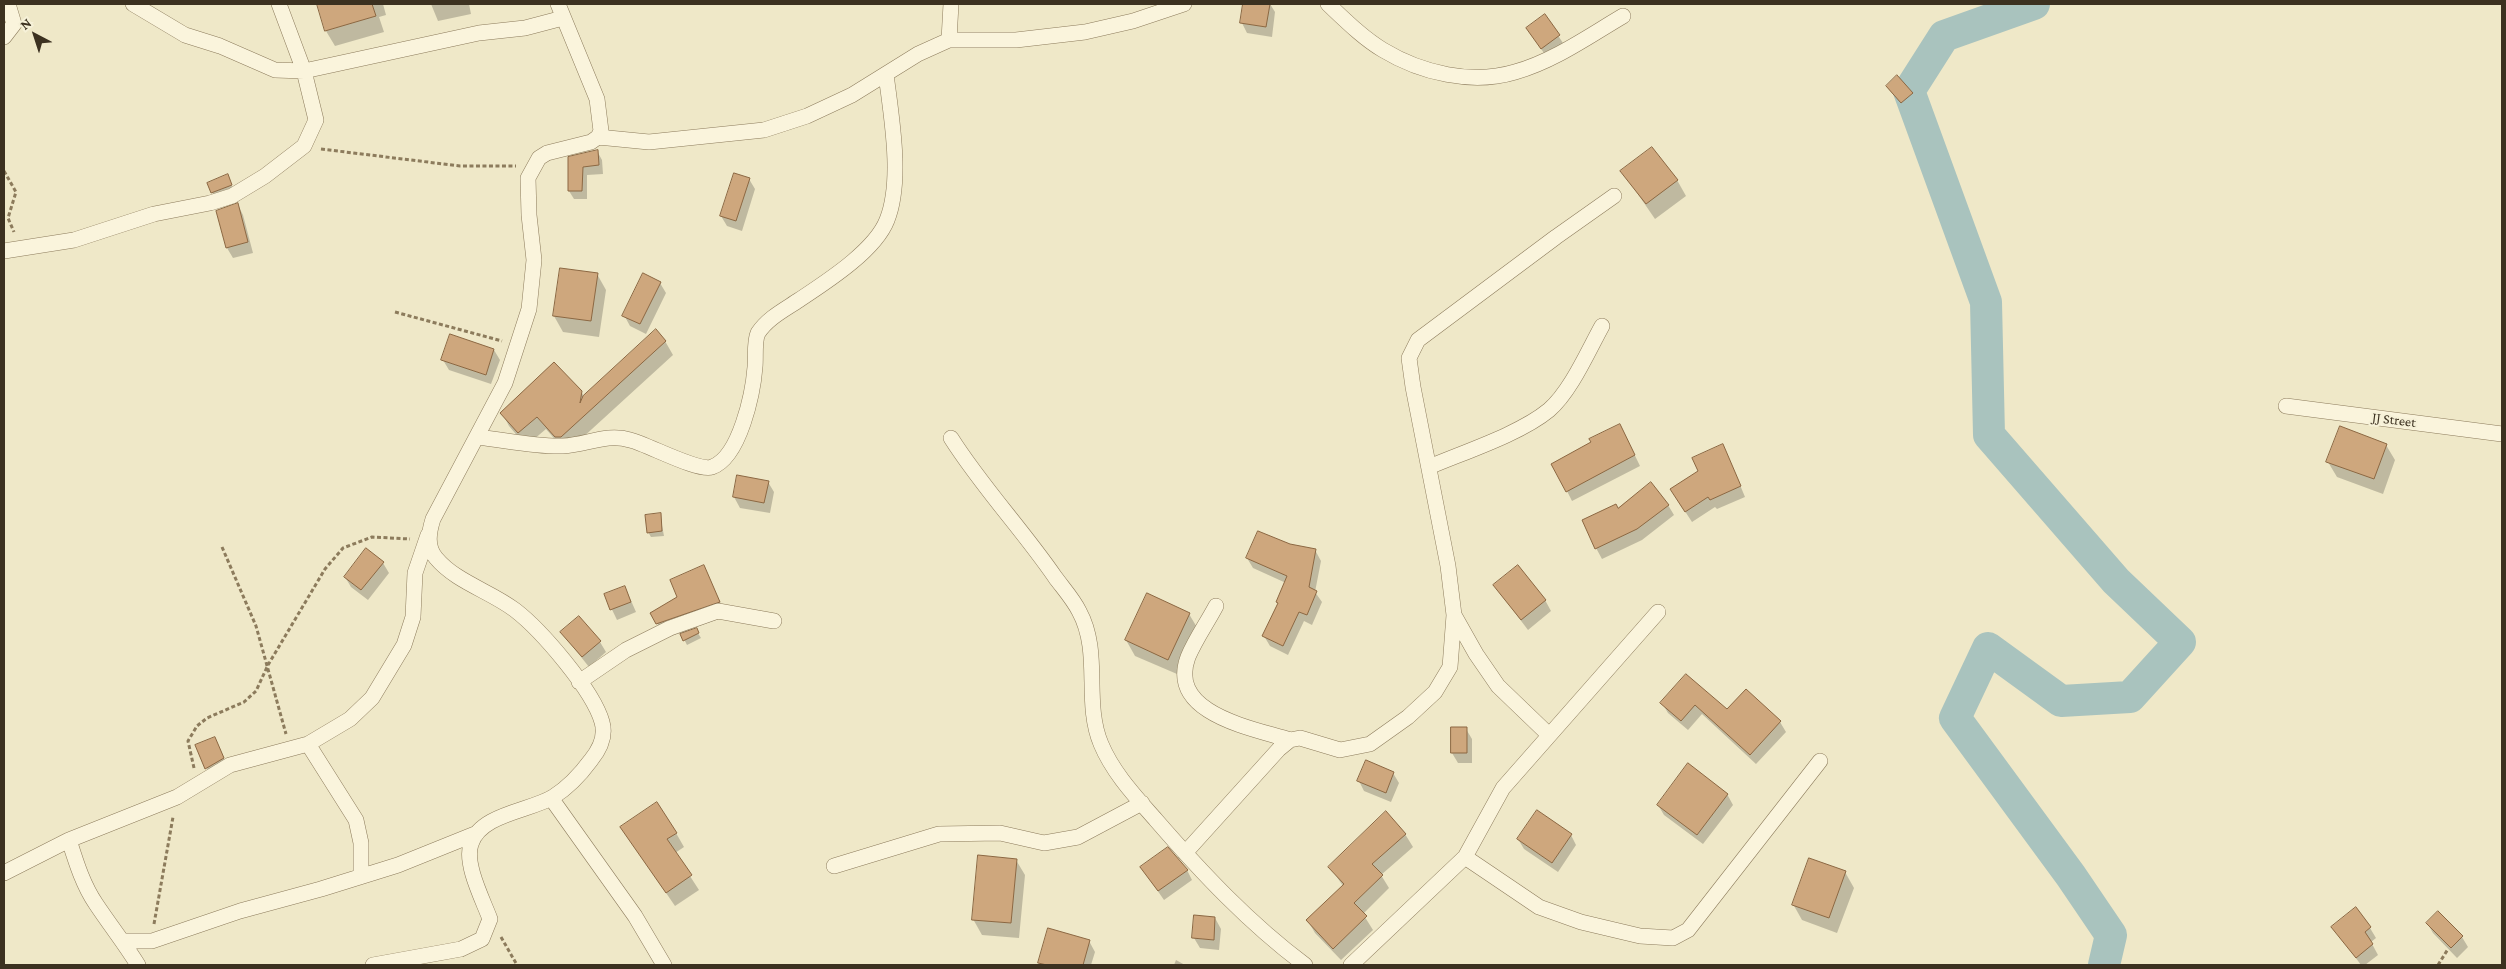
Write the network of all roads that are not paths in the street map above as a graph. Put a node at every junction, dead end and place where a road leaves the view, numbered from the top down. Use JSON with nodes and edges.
{"nodes":[{"id":1,"x":8,"y":4,"type":"edge"},
{"id":2,"x":133,"y":4,"type":"edge"},
{"id":3,"x":279,"y":4,"type":"edge"},
{"id":4,"x":952,"y":4,"type":"edge"},
{"id":5,"x":1184,"y":4,"type":"edge"},
{"id":6,"x":1328,"y":4,"type":"edge"},
{"id":7,"x":560,"y":11,"type":"edge"},
{"id":8,"x":1623,"y":16,"type":"dead end"},
{"id":9,"x":4,"y":38,"type":"edge"},
{"id":10,"x":949,"y":40,"type":"junction"},
{"id":11,"x":304,"y":71,"type":"junction"},
{"id":12,"x":886,"y":74,"type":"junction"},
{"id":13,"x":598,"y":137,"type":"junction"},
{"id":14,"x":1614,"y":196,"type":"dead end"},
{"id":15,"x":4,"y":251,"type":"edge"},
{"id":16,"x":1602,"y":326,"type":"dead end"},
{"id":17,"x":2286,"y":406,"type":"dead end"},
{"id":18,"x":2502,"y":434,"type":"edge"},
{"id":19,"x":477,"y":437,"type":"junction"},
{"id":20,"x":951,"y":438,"type":"dead end"},
{"id":21,"x":1428,"y":467,"type":"junction"},
{"id":22,"x":426,"y":538,"type":"junction"},
{"id":23,"x":1216,"y":606,"type":"dead end"},
{"id":24,"x":1658,"y":612,"type":"dead end"},
{"id":25,"x":1454,"y":615,"type":"junction"},
{"id":26,"x":774,"y":621,"type":"dead end"},
{"id":27,"x":579,"y":682,"type":"junction"},
{"id":28,"x":1549,"y":735,"type":"junction"},
{"id":29,"x":1290,"y":740,"type":"junction"},
{"id":30,"x":308,"y":744,"type":"junction"},
{"id":31,"x":1820,"y":761,"type":"dead end"},
{"id":32,"x":551,"y":798,"type":"junction"},
{"id":33,"x":1142,"y":803,"type":"junction"},
{"id":34,"x":475,"y":834,"type":"junction"},
{"id":35,"x":68,"y":840,"type":"junction"},
{"id":36,"x":1185,"y":853,"type":"junction"},
{"id":37,"x":1465,"y":857,"type":"junction"},
{"id":38,"x":834,"y":866,"type":"dead end"},
{"id":39,"x":4,"y":874,"type":"edge"},
{"id":40,"x":361,"y":876,"type":"junction"},
{"id":41,"x":124,"y":941,"type":"junction"},
{"id":42,"x":138,"y":965,"type":"edge"},
{"id":43,"x":373,"y":965,"type":"edge"},
{"id":44,"x":664,"y":965,"type":"edge"},
{"id":45,"x":1305,"y":965,"type":"edge"},
{"id":46,"x":1351,"y":965,"type":"edge"}],
"edges":[{"from":1,"to":9,"type":"street"},
{"from":2,"to":11,"type":"street"},
{"from":3,"to":11,"type":"street"},
{"from":4,"to":10,"type":"street"},
{"from":5,"to":10,"type":"street"},
{"from":6,"to":8,"type":"street"},
{"from":7,"to":11,"type":"street"},
{"from":7,"to":13,"type":"street"},
{"from":10,"to":12,"type":"street"},
{"from":11,"to":15,"type":"street"},
{"from":12,"to":13,"type":"street"},
{"from":12,"to":19,"type":"street"},
{"from":13,"to":19,"type":"street"},
{"from":14,"to":21,"type":"street"},
{"from":16,"to":21,"type":"street"},
{"from":17,"to":18,"type":"street","name":"JJ Street"},
{"from":19,"to":22,"type":"street"},
{"from":20,"to":33,"type":"street"},
{"from":21,"to":25,"type":"street"},
{"from":22,"to":27,"type":"street"},
{"from":22,"to":30,"type":"street"},
{"from":23,"to":29,"type":"street"},
{"from":24,"to":28,"type":"street"},
{"from":25,"to":28,"type":"street"},
{"from":25,"to":29,"type":"street"},
{"from":26,"to":27,"type":"street"},
{"from":27,"to":32,"type":"street"},
{"from":28,"to":37,"type":"street"},
{"from":29,"to":36,"type":"street"},
{"from":30,"to":35,"type":"street"},
{"from":30,"to":40,"type":"street"},
{"from":31,"to":37,"type":"street"},
{"from":32,"to":34,"type":"street"},
{"from":32,"to":44,"type":"street"},
{"from":33,"to":36,"type":"street"},
{"from":33,"to":38,"type":"street"},
{"from":34,"to":40,"type":"street"},
{"from":34,"to":43,"type":"street"},
{"from":35,"to":39,"type":"street"},
{"from":35,"to":41,"type":"street"},
{"from":36,"to":45,"type":"street"},
{"from":37,"to":46,"type":"street"},
{"from":40,"to":41,"type":"street"},
{"from":41,"to":42,"type":"street"}]}
